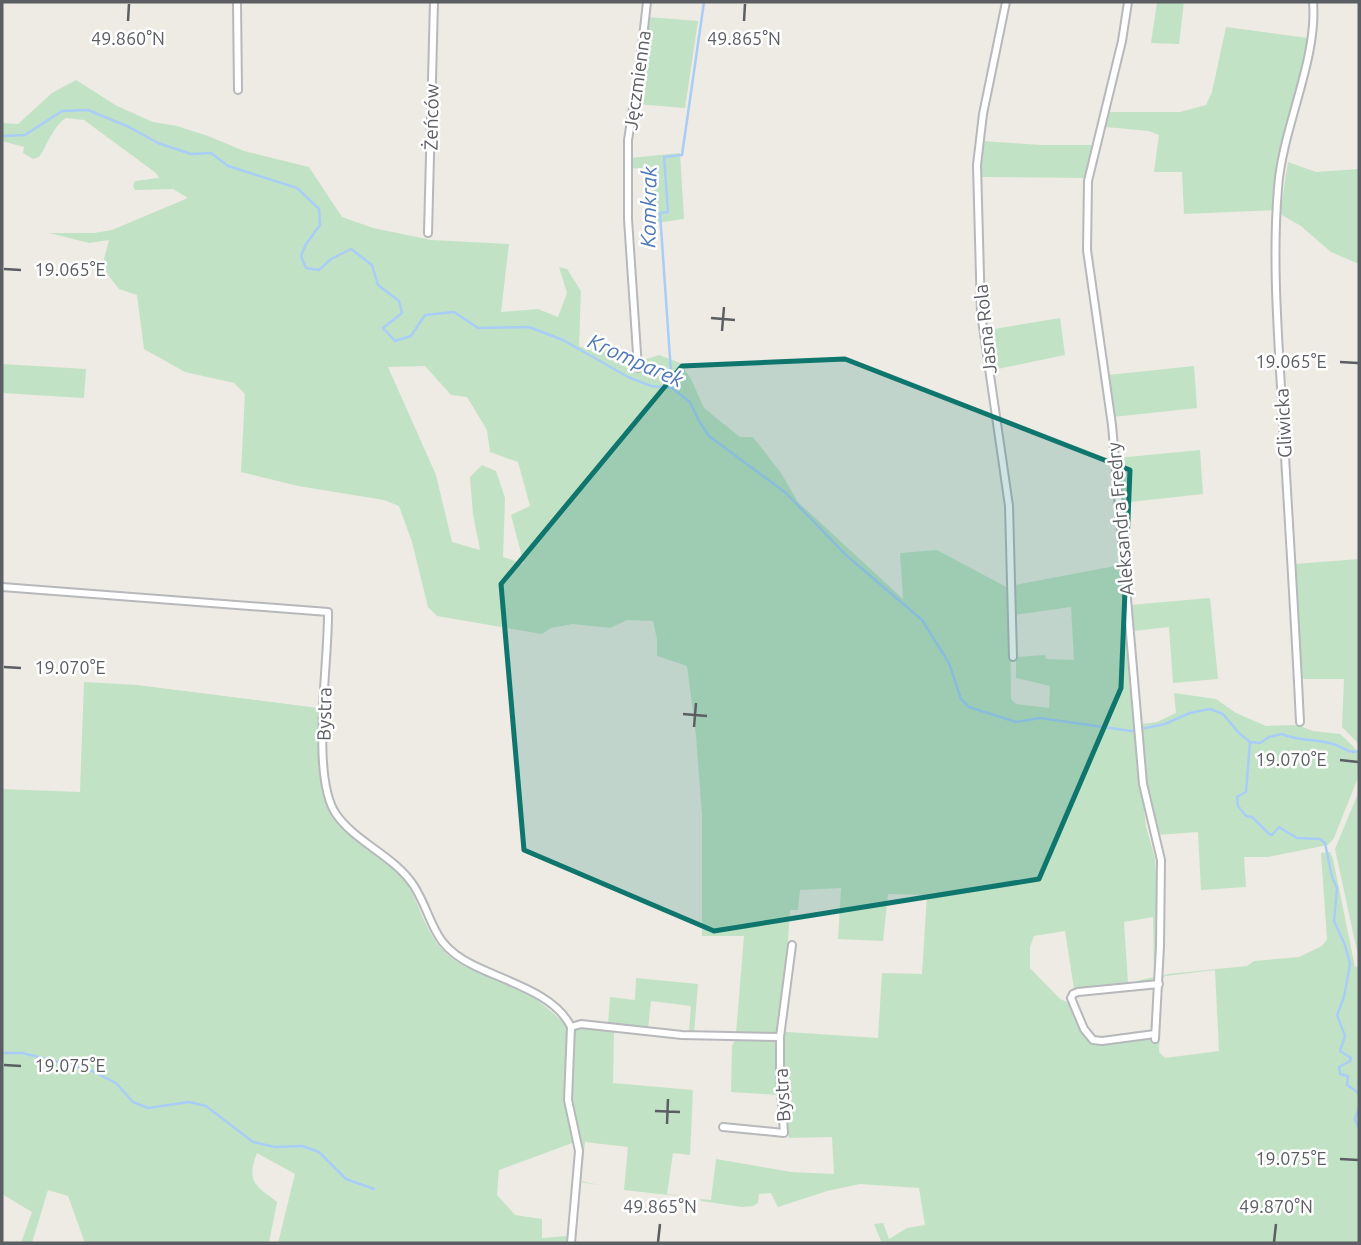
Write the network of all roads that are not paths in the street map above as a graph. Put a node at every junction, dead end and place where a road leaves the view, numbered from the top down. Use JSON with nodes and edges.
{"nodes":[{"id":1,"x":237,"y":2,"type":"edge"},
{"id":2,"x":434,"y":2,"type":"edge"},
{"id":3,"x":647,"y":2,"type":"edge"},
{"id":4,"x":1006,"y":2,"type":"edge"},
{"id":5,"x":1128,"y":2,"type":"edge"},
{"id":6,"x":1313,"y":2,"type":"edge"},
{"id":7,"x":238,"y":90,"type":"dead end"},
{"id":8,"x":428,"y":233,"type":"dead end"},
{"id":9,"x":638,"y":368,"type":"dead end"},
{"id":10,"x":2,"y":587,"type":"edge"},
{"id":11,"x":1013,"y":657,"type":"dead end"},
{"id":12,"x":1300,"y":722,"type":"dead end"},
{"id":13,"x":792,"y":945,"type":"dead end"},
{"id":14,"x":1158,"y":984,"type":"junction"},
{"id":15,"x":571,"y":1027,"type":"junction"},
{"id":16,"x":780,"y":1037,"type":"junction"},
{"id":17,"x":723,"y":1127,"type":"dead end"},
{"id":18,"x":571,"y":1243,"type":"edge"}],
"edges":[{"from":1,"to":7,"type":"street"},
{"from":2,"to":8,"type":"street","name":"Żeńców"},
{"from":3,"to":9,"type":"street","name":"Jęczmienna"},
{"from":4,"to":11,"type":"street","name":"Jasna Rola"},
{"from":5,"to":14,"type":"street","name":"Aleksandra Fredry"},
{"from":6,"to":12,"type":"street","name":"Gliwicka"},
{"from":10,"to":15,"type":"street","name":"Bystra"},
{"from":13,"to":16,"type":"street","name":"Bystra"},
{"from":14,"to":14,"type":"street","name":"Aleksandra Fredry"},
{"from":15,"to":16,"type":"street"},
{"from":15,"to":18,"type":"street"},
{"from":16,"to":17,"type":"street","name":"Bystra"}]}
